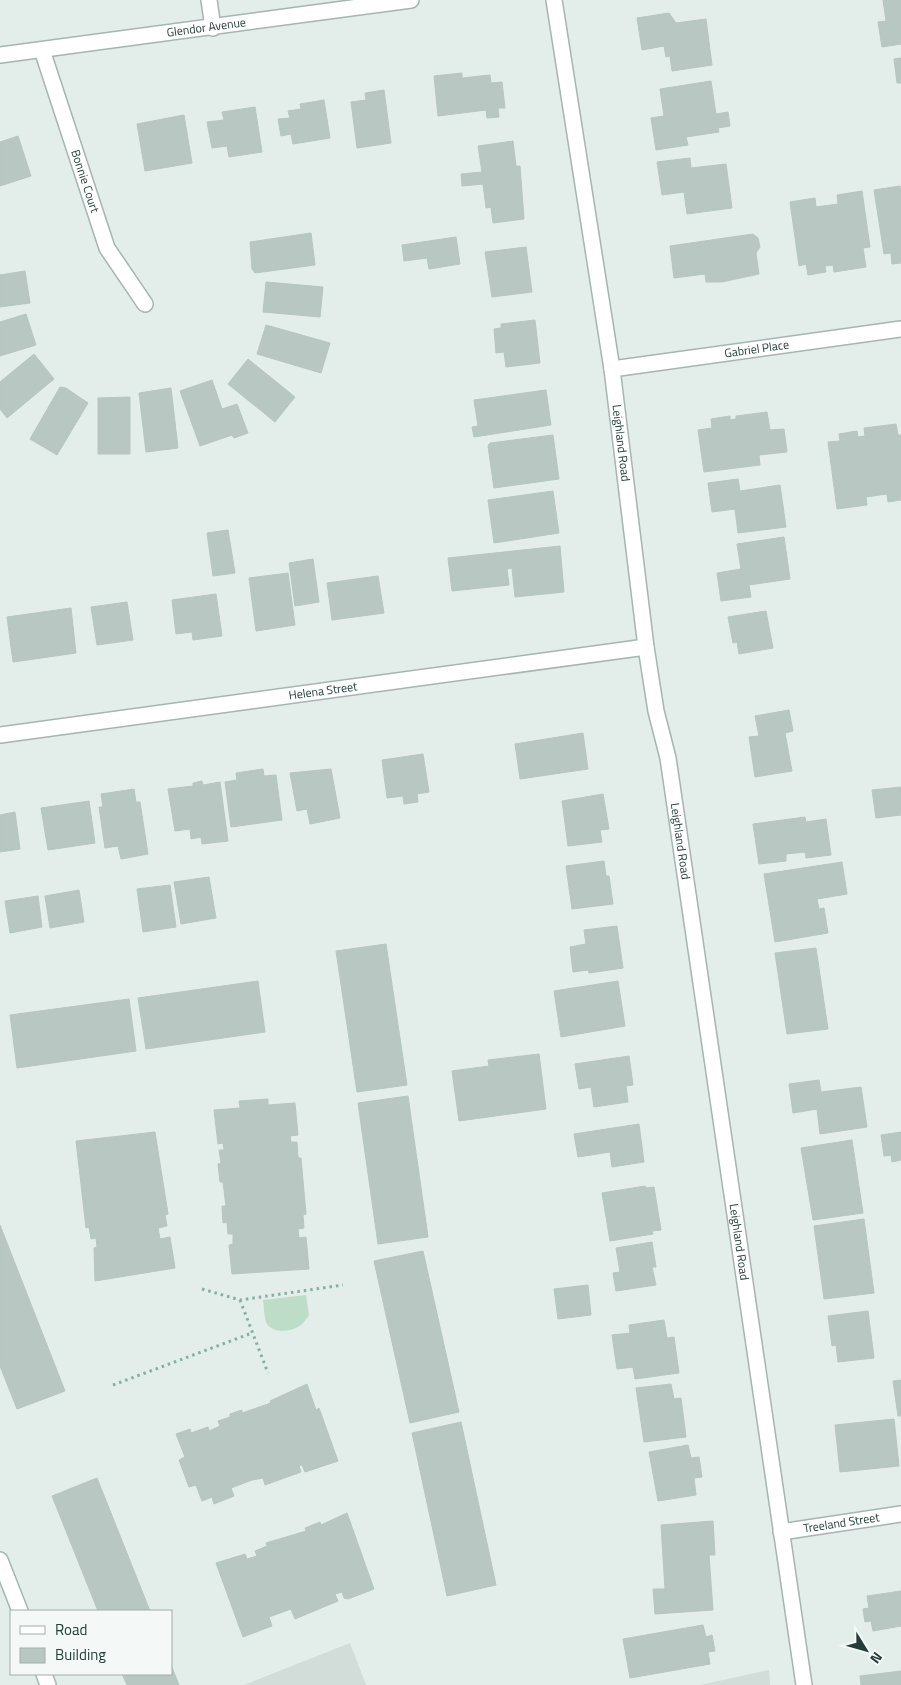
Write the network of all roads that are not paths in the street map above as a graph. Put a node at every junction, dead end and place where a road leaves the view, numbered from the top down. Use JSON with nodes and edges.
{"nodes":[{"id":1,"x":210,"y":0,"type":"edge"},
{"id":2,"x":411,"y":0,"type":"edge"},
{"id":3,"x":554,"y":0,"type":"edge"},
{"id":4,"x":214,"y":28,"type":"junction"},
{"id":5,"x":42,"y":50,"type":"junction"},
{"id":6,"x":0,"y":55,"type":"edge"},
{"id":7,"x":145,"y":304,"type":"dead end"},
{"id":8,"x":901,"y":329,"type":"edge"},
{"id":9,"x":612,"y":369,"type":"junction"},
{"id":10,"x":646,"y":647,"type":"junction"},
{"id":11,"x":0,"y":735,"type":"edge"},
{"id":12,"x":901,"y":1514,"type":"edge"},
{"id":13,"x":781,"y":1532,"type":"junction"},
{"id":14,"x":0,"y":1560,"type":"edge"},
{"id":15,"x":20,"y":1610,"type":"edge"},
{"id":16,"x":804,"y":1685,"type":"edge"}],
"edges":[{"from":1,"to":4,"type":"street"},
{"from":2,"to":4,"type":"street","name":"Glendor Avenue"},
{"from":3,"to":9,"type":"street","name":"Leighland Road"},
{"from":4,"to":5,"type":"street","name":"Glendor Avenue"},
{"from":5,"to":6,"type":"street","name":"Glendor Avenue"},
{"from":5,"to":7,"type":"street","name":"Bonnie Court"},
{"from":8,"to":9,"type":"street","name":"Gabriel Place"},
{"from":9,"to":10,"type":"street","name":"Leighland Road"},
{"from":10,"to":11,"type":"street","name":"Helena Street"},
{"from":10,"to":13,"type":"street","name":"Leighland Road"},
{"from":12,"to":13,"type":"street","name":"Treeland Street"},
{"from":13,"to":16,"type":"street","name":"Leighland Road"},
{"from":14,"to":15,"type":"street"}]}
